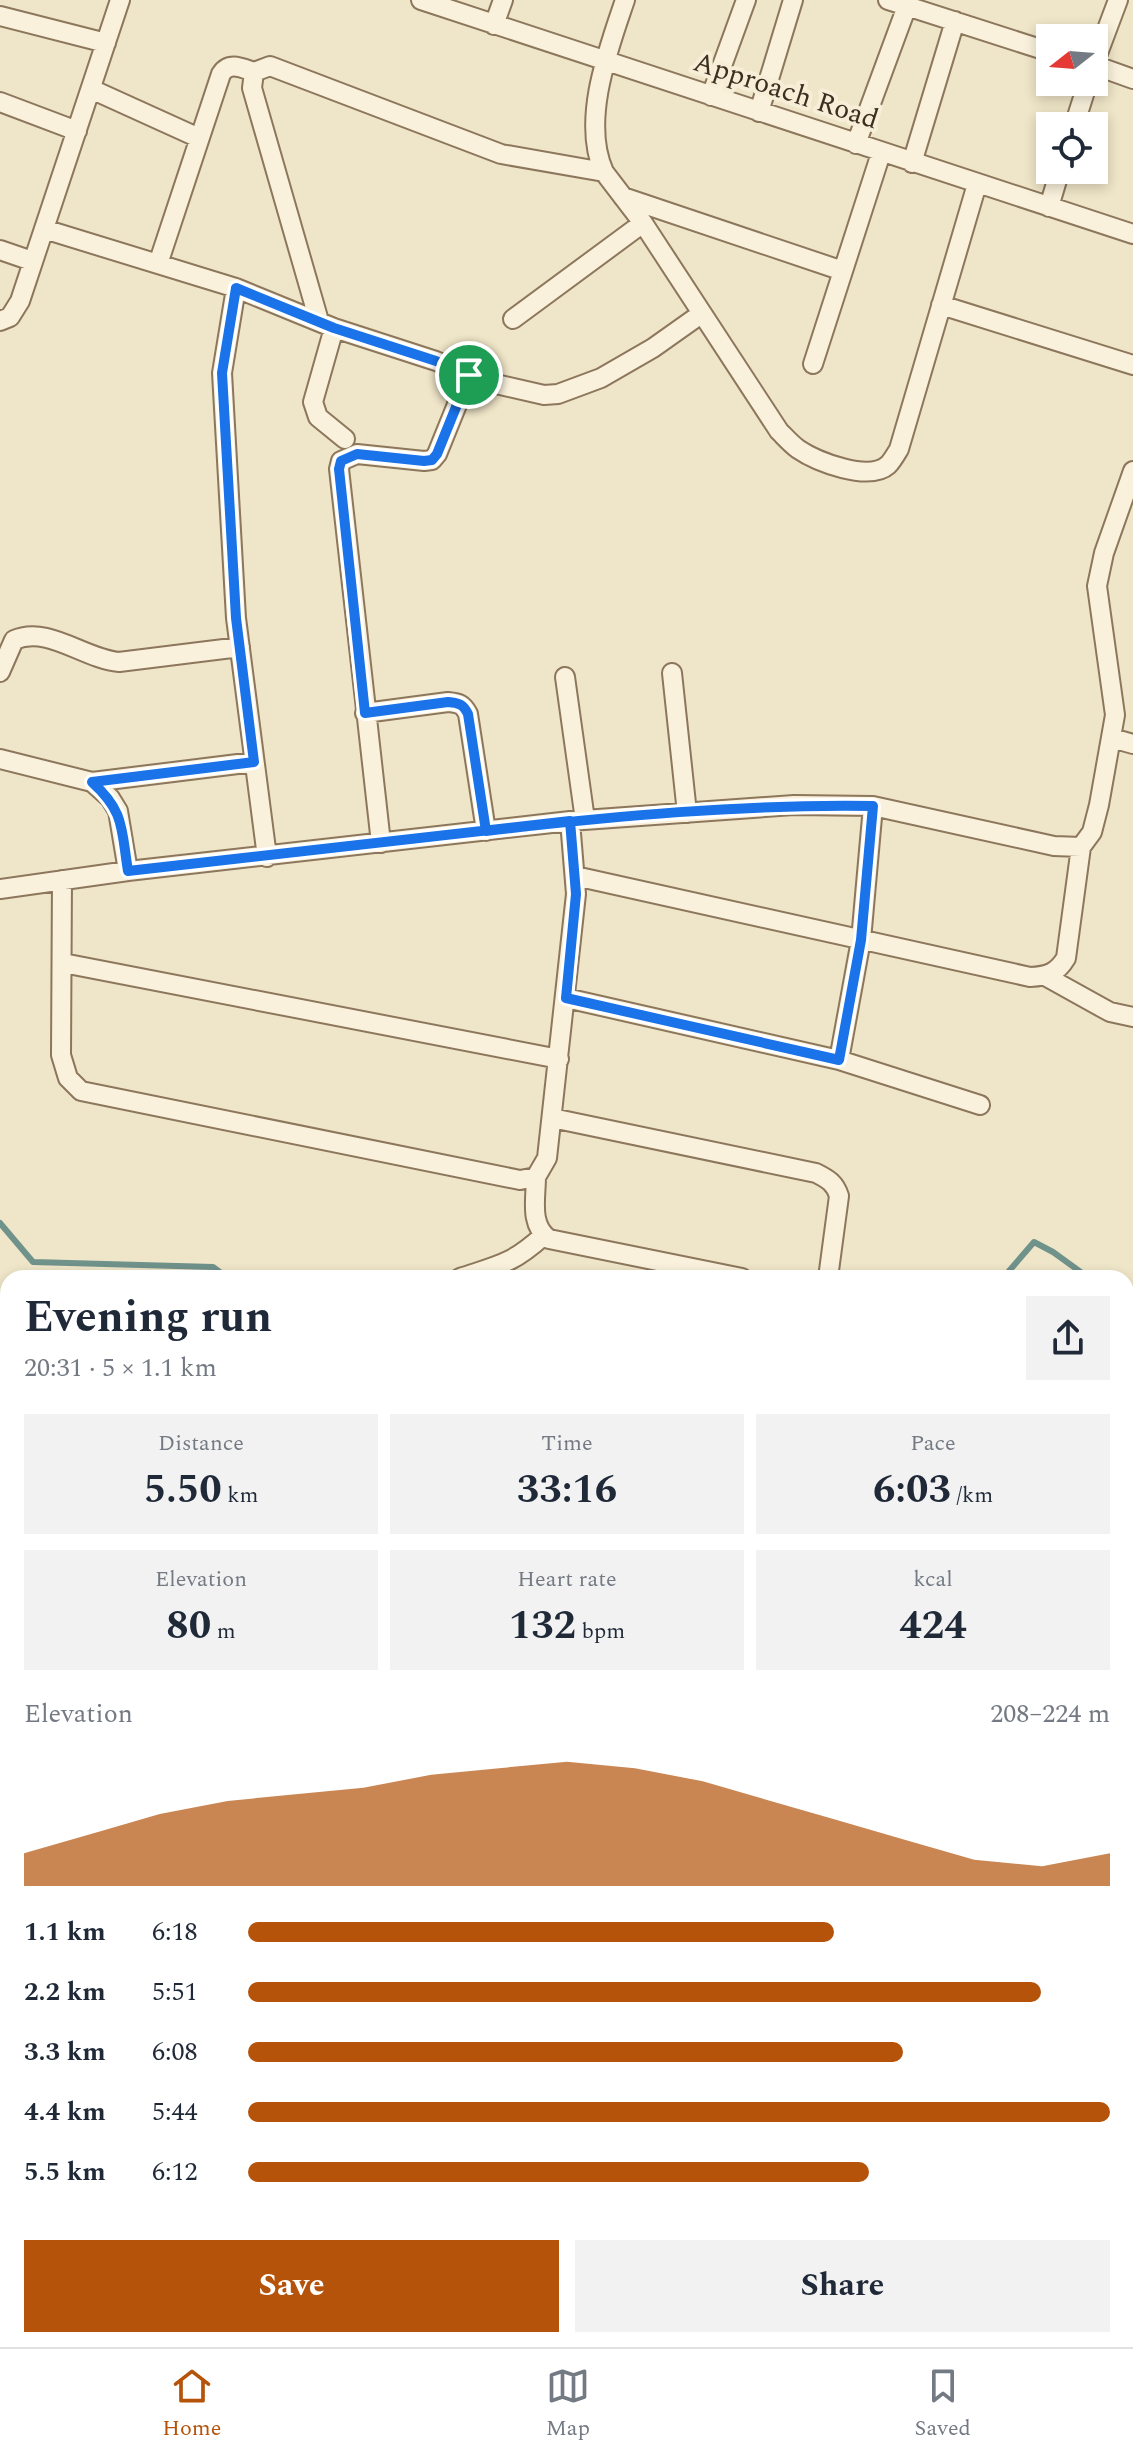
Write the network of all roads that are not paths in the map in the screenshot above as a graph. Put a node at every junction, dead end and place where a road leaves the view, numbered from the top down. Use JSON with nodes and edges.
{"nodes":[{"id":1,"x":120,"y":0,"type":"edge"},
{"id":2,"x":421,"y":0,"type":"edge"},
{"id":3,"x":503,"y":0,"type":"edge"},
{"id":4,"x":625,"y":0,"type":"edge"},
{"id":5,"x":746,"y":0,"type":"edge"},
{"id":6,"x":793,"y":0,"type":"edge"},
{"id":7,"x":888,"y":0,"type":"edge"},
{"id":8,"x":1118,"y":0,"type":"edge"},
{"id":9,"x":907,"y":6,"type":"junction"},
{"id":10,"x":0,"y":16,"type":"edge"},
{"id":11,"x":955,"y":21,"type":"junction"},
{"id":12,"x":494,"y":25,"type":"junction"},
{"id":13,"x":1108,"y":27,"type":"edge"},
{"id":14,"x":106,"y":43,"type":"junction"},
{"id":15,"x":1036,"y":47,"type":"edge"},
{"id":16,"x":605,"y":61,"type":"junction"},
{"id":17,"x":1108,"y":70,"type":"edge"},
{"id":18,"x":254,"y":72,"type":"junction"},
{"id":19,"x":1133,"y":79,"type":"edge"},
{"id":20,"x":91,"y":89,"type":"junction"},
{"id":21,"x":711,"y":96,"type":"junction"},
{"id":22,"x":0,"y":102,"type":"edge"},
{"id":23,"x":759,"y":112,"type":"junction"},
{"id":24,"x":77,"y":131,"type":"junction"},
{"id":25,"x":199,"y":138,"type":"junction"},
{"id":26,"x":856,"y":144,"type":"junction"},
{"id":27,"x":881,"y":153,"type":"junction"},
{"id":28,"x":912,"y":163,"type":"junction"},
{"id":29,"x":604,"y":172,"type":"junction"},
{"id":30,"x":977,"y":184,"type":"junction"},
{"id":31,"x":1056,"y":184,"type":"edge"},
{"id":32,"x":623,"y":197,"type":"junction"},
{"id":33,"x":1049,"y":207,"type":"junction"},
{"id":34,"x":643,"y":223,"type":"junction"},
{"id":35,"x":44,"y":229,"type":"junction"},
{"id":36,"x":1133,"y":234,"type":"edge"},
{"id":37,"x":0,"y":250,"type":"edge"},
{"id":38,"x":32,"y":261,"type":"junction"},
{"id":39,"x":158,"y":264,"type":"junction"},
{"id":40,"x":843,"y":271,"type":"junction"},
{"id":41,"x":236,"y":288,"type":"junction"},
{"id":42,"x":941,"y":305,"type":"junction"},
{"id":43,"x":701,"y":314,"type":"junction"},
{"id":44,"x":513,"y":319,"type":"dead end"},
{"id":45,"x":0,"y":321,"type":"edge"},
{"id":46,"x":326,"y":324,"type":"junction"},
{"id":47,"x":813,"y":364,"type":"dead end"},
{"id":48,"x":1133,"y":365,"type":"edge"},
{"id":49,"x":469,"y":375,"type":"junction"},
{"id":50,"x":345,"y":439,"type":"dead end"},
{"id":51,"x":1133,"y":471,"type":"edge"},
{"id":52,"x":240,"y":647,"type":"junction"},
{"id":53,"x":0,"y":672,"type":"edge"},
{"id":54,"x":672,"y":673,"type":"dead end"},
{"id":55,"x":565,"y":677,"type":"dead end"},
{"id":56,"x":365,"y":713,"type":"junction"},
{"id":57,"x":1112,"y":738,"type":"junction"},
{"id":58,"x":1133,"y":744,"type":"edge"},
{"id":59,"x":0,"y":759,"type":"edge"},
{"id":60,"x":254,"y":762,"type":"junction"},
{"id":61,"x":92,"y":782,"type":"junction"},
{"id":62,"x":873,"y":806,"type":"junction"},
{"id":63,"x":687,"y":813,"type":"junction"},
{"id":64,"x":578,"y":820,"type":"junction"},
{"id":65,"x":486,"y":831,"type":"junction"},
{"id":66,"x":381,"y":843,"type":"junction"},
{"id":67,"x":1081,"y":847,"type":"junction"},
{"id":68,"x":267,"y":857,"type":"junction"},
{"id":69,"x":128,"y":871,"type":"junction"},
{"id":70,"x":575,"y":876,"type":"junction"},
{"id":71,"x":62,"y":880,"type":"junction"},
{"id":72,"x":0,"y":889,"type":"edge"},
{"id":73,"x":861,"y":940,"type":"junction"},
{"id":74,"x":63,"y":963,"type":"junction"},
{"id":75,"x":1045,"y":976,"type":"junction"},
{"id":76,"x":566,"y":998,"type":"junction"},
{"id":77,"x":1133,"y":1017,"type":"edge"},
{"id":78,"x":559,"y":1059,"type":"junction"},
{"id":79,"x":839,"y":1060,"type":"junction"},
{"id":80,"x":980,"y":1105,"type":"dead end"},
{"id":81,"x":552,"y":1118,"type":"junction"},
{"id":82,"x":536,"y":1177,"type":"junction"},
{"id":83,"x":543,"y":1236,"type":"junction"},
{"id":84,"x":486,"y":1270,"type":"edge"},
{"id":85,"x":702,"y":1270,"type":"edge"},
{"id":86,"x":829,"y":1270,"type":"edge"}],
"edges":[{"from":1,"to":14,"type":"street"},
{"from":2,"to":12,"type":"street","name":"Approach Road"},
{"from":3,"to":12,"type":"street"},
{"from":4,"to":16,"type":"street"},
{"from":5,"to":21,"type":"street"},
{"from":6,"to":23,"type":"street"},
{"from":7,"to":9,"type":"street"},
{"from":8,"to":13,"type":"street"},
{"from":9,"to":11,"type":"street"},
{"from":9,"to":26,"type":"street"},
{"from":10,"to":14,"type":"street"},
{"from":11,"to":15,"type":"street"},
{"from":11,"to":28,"type":"street"},
{"from":12,"to":16,"type":"street","name":"Approach Road"},
{"from":14,"to":20,"type":"street"},
{"from":16,"to":21,"type":"street","name":"Approach Road"},
{"from":16,"to":29,"type":"street"},
{"from":17,"to":19,"type":"street"},
{"from":18,"to":25,"type":"street"},
{"from":18,"to":29,"type":"street"},
{"from":18,"to":46,"type":"street"},
{"from":20,"to":24,"type":"street"},
{"from":20,"to":25,"type":"street"},
{"from":21,"to":23,"type":"street","name":"Approach Road"},
{"from":22,"to":24,"type":"street"},
{"from":23,"to":26,"type":"street","name":"Approach Road"},
{"from":24,"to":35,"type":"street"},
{"from":25,"to":39,"type":"street"},
{"from":26,"to":27,"type":"street","name":"Approach Road"},
{"from":27,"to":28,"type":"street","name":"Approach Road"},
{"from":27,"to":40,"type":"street"},
{"from":28,"to":30,"type":"street","name":"Approach Road"},
{"from":29,"to":32,"type":"street"},
{"from":30,"to":33,"type":"street","name":"Approach Road"},
{"from":30,"to":42,"type":"street"},
{"from":31,"to":33,"type":"street"},
{"from":32,"to":34,"type":"street"},
{"from":32,"to":40,"type":"street"},
{"from":33,"to":36,"type":"street","name":"Approach Road"},
{"from":34,"to":43,"type":"street"},
{"from":34,"to":44,"type":"street"},
{"from":35,"to":38,"type":"street"},
{"from":35,"to":39,"type":"street"},
{"from":37,"to":38,"type":"street"},
{"from":38,"to":45,"type":"street"},
{"from":39,"to":41,"type":"street"},
{"from":40,"to":47,"type":"street"},
{"from":41,"to":46,"type":"street"},
{"from":41,"to":52,"type":"street"},
{"from":42,"to":43,"type":"street"},
{"from":42,"to":48,"type":"street"},
{"from":43,"to":49,"type":"street"},
{"from":46,"to":49,"type":"street"},
{"from":46,"to":50,"type":"street"},
{"from":49,"to":56,"type":"street"},
{"from":51,"to":57,"type":"street"},
{"from":52,"to":53,"type":"street"},
{"from":52,"to":60,"type":"street"},
{"from":54,"to":63,"type":"street"},
{"from":55,"to":64,"type":"street"},
{"from":56,"to":65,"type":"street"},
{"from":56,"to":66,"type":"street"},
{"from":57,"to":58,"type":"street"},
{"from":57,"to":67,"type":"street"},
{"from":59,"to":61,"type":"street"},
{"from":60,"to":61,"type":"street"},
{"from":60,"to":68,"type":"street"},
{"from":61,"to":69,"type":"street"},
{"from":62,"to":63,"type":"street"},
{"from":62,"to":67,"type":"street"},
{"from":62,"to":73,"type":"street"},
{"from":63,"to":64,"type":"street"},
{"from":64,"to":65,"type":"street"},
{"from":64,"to":70,"type":"street"},
{"from":65,"to":66,"type":"street"},
{"from":66,"to":68,"type":"street"},
{"from":67,"to":75,"type":"street"},
{"from":68,"to":69,"type":"street"},
{"from":69,"to":71,"type":"street"},
{"from":70,"to":73,"type":"street"},
{"from":70,"to":76,"type":"street"},
{"from":71,"to":72,"type":"street"},
{"from":71,"to":74,"type":"street"},
{"from":73,"to":75,"type":"street"},
{"from":73,"to":79,"type":"street"},
{"from":74,"to":78,"type":"street"},
{"from":74,"to":82,"type":"street"},
{"from":75,"to":77,"type":"street"},
{"from":76,"to":78,"type":"street"},
{"from":76,"to":79,"type":"street"},
{"from":78,"to":81,"type":"street"},
{"from":79,"to":80,"type":"street"},
{"from":81,"to":82,"type":"street"},
{"from":81,"to":86,"type":"street"},
{"from":82,"to":83,"type":"street"},
{"from":83,"to":84,"type":"street"},
{"from":83,"to":85,"type":"street"}]}
